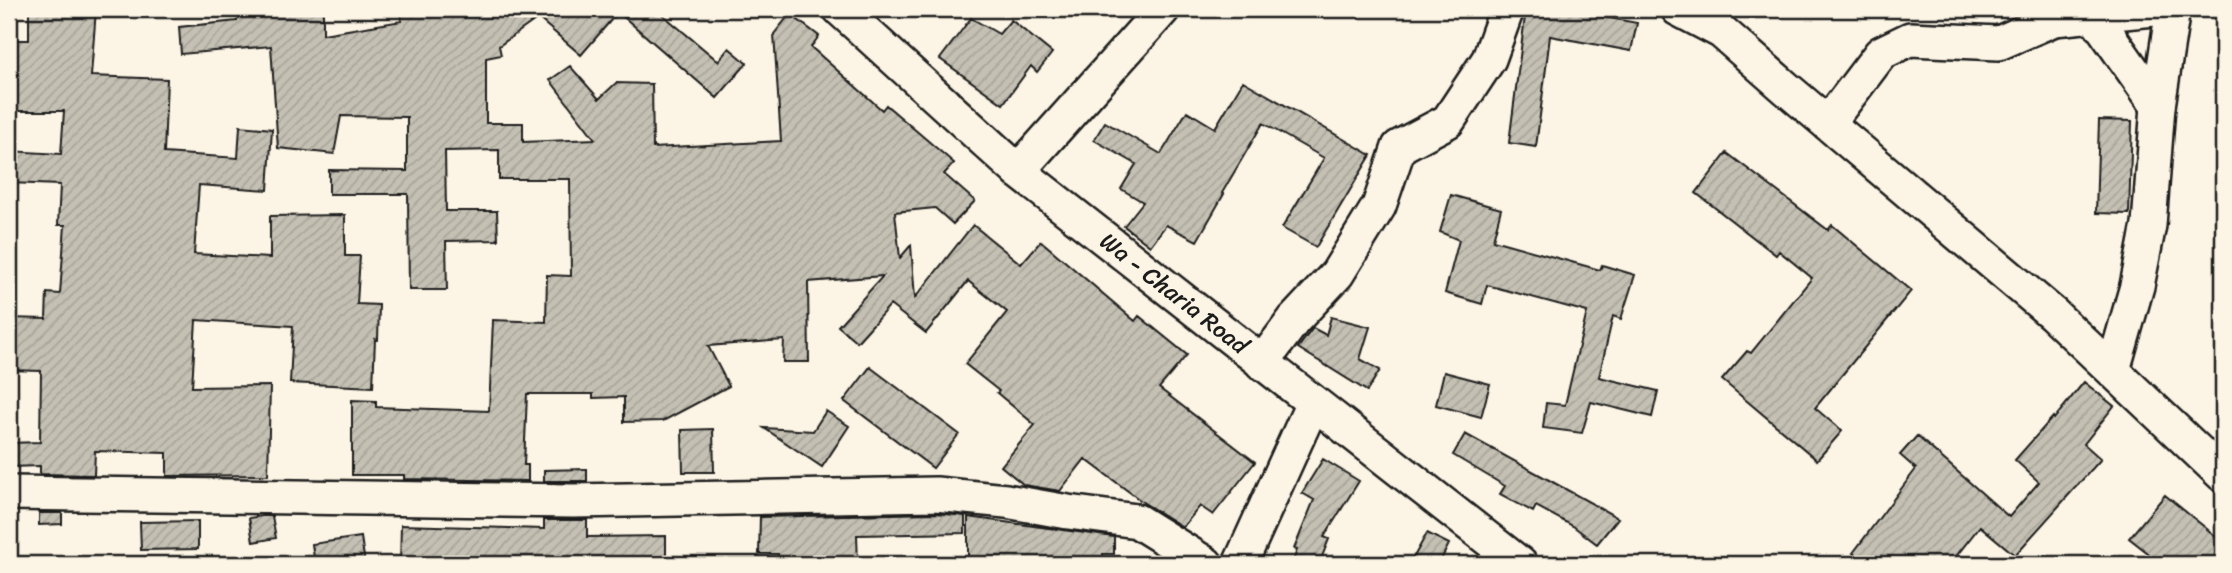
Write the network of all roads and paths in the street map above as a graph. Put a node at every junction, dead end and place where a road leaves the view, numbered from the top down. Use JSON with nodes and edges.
{"nodes":[{"id":1,"x":840,"y":9,"type":"edge"},
{"id":2,"x":1163,"y":9,"type":"edge"},
{"id":3,"x":1507,"y":9,"type":"edge"},
{"id":4,"x":1678,"y":9,"type":"edge"},
{"id":5,"x":2152,"y":9,"type":"edge"},
{"id":6,"x":2094,"y":15,"type":"junction"},
{"id":7,"x":2158,"y":106,"type":"junction"},
{"id":8,"x":1828,"y":123,"type":"junction"},
{"id":9,"x":1018,"y":171,"type":"junction"},
{"id":10,"x":1262,"y":363,"type":"junction"},
{"id":11,"x":2113,"y":370,"type":"junction"},
{"id":12,"x":1313,"y":403,"type":"junction"},
{"id":13,"x":2223,"y":475,"type":"edge"},
{"id":14,"x":9,"y":494,"type":"edge"},
{"id":15,"x":1206,"y":564,"type":"edge"},
{"id":16,"x":1240,"y":564,"type":"edge"},
{"id":17,"x":1520,"y":564,"type":"edge"}],
"edges":[{"from":1,"to":9,"type":"street","name":"Wa - Charia Road"},
{"from":2,"to":9,"type":"street"},
{"from":3,"to":10,"type":"street"},
{"from":4,"to":8,"type":"street"},
{"from":5,"to":6,"type":"street"},
{"from":5,"to":7,"type":"street"},
{"from":6,"to":7,"type":"street"},
{"from":6,"to":8,"type":"street"},
{"from":7,"to":11,"type":"street"},
{"from":8,"to":11,"type":"street"},
{"from":9,"to":10,"type":"street","name":"Wa - Charia Road"},
{"from":10,"to":12,"type":"street","name":"Wa - Charia Road"},
{"from":11,"to":13,"type":"street"},
{"from":12,"to":16,"type":"street"},
{"from":12,"to":17,"type":"street","name":"Wa - Charia Road"},
{"from":14,"to":15,"type":"street"}]}
